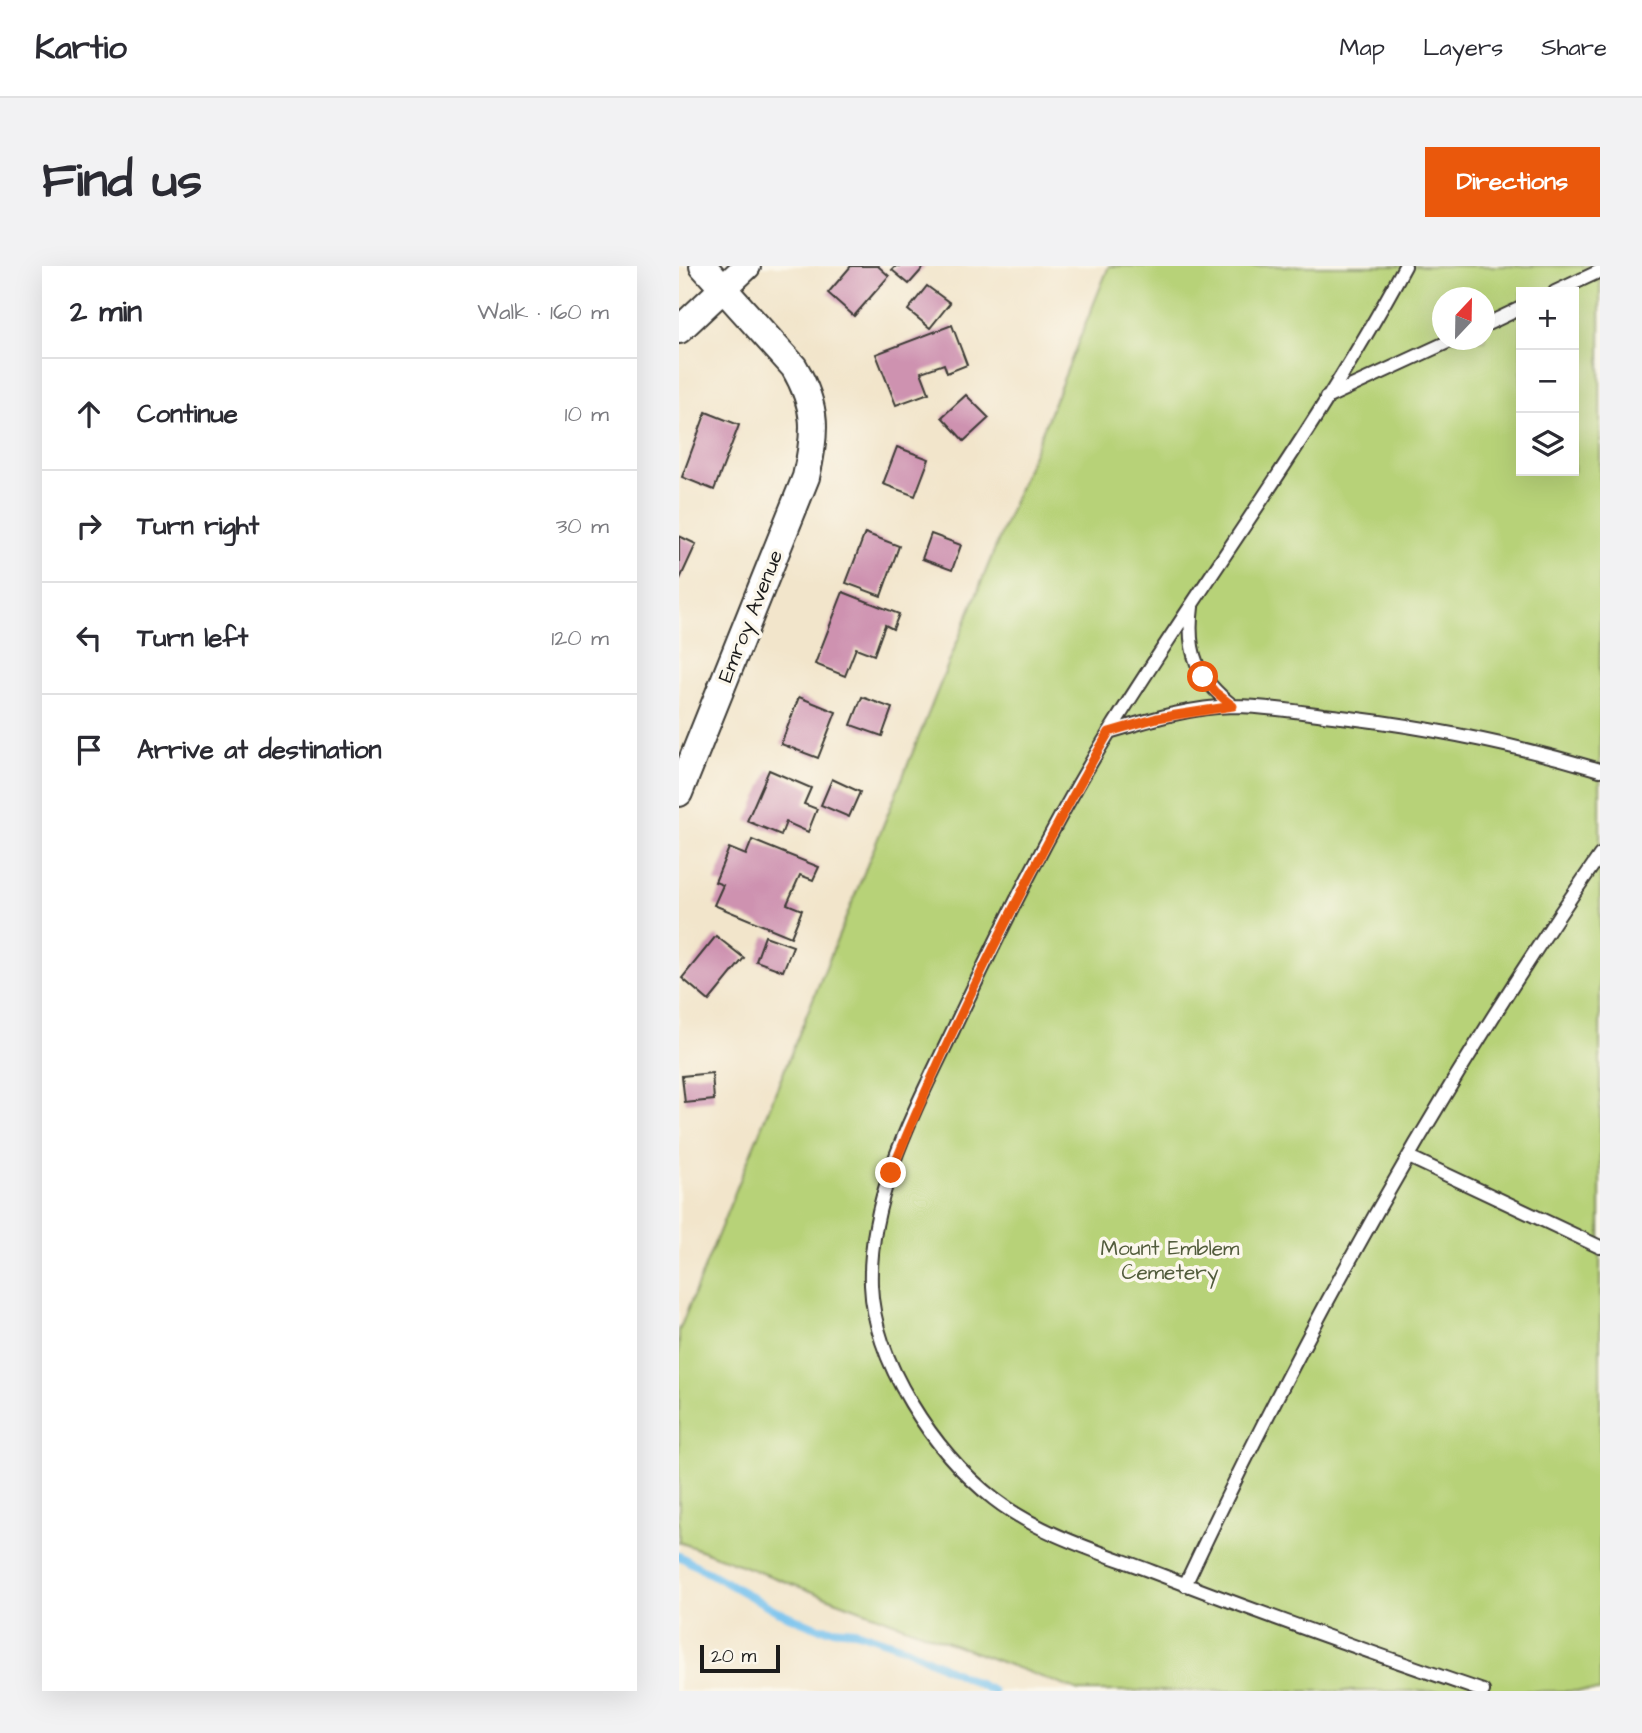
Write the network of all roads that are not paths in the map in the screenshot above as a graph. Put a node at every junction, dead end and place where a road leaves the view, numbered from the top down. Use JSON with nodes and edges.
{"nodes":[{"id":1,"x":703,"y":266,"type":"edge"},
{"id":2,"x":747,"y":266,"type":"edge"},
{"id":3,"x":1405,"y":266,"type":"edge"},
{"id":4,"x":1600,"y":271,"type":"edge"},
{"id":5,"x":1566,"y":287,"type":"edge"},
{"id":6,"x":725,"y":290,"type":"junction"},
{"id":7,"x":1516,"y":310,"type":"edge"},
{"id":8,"x":1495,"y":320,"type":"edge"},
{"id":9,"x":679,"y":330,"type":"edge"},
{"id":10,"x":1432,"y":349,"type":"edge"},
{"id":11,"x":1326,"y":398,"type":"junction"},
{"id":12,"x":1193,"y":604,"type":"junction"},
{"id":13,"x":1233,"y":706,"type":"junction"},
{"id":14,"x":1109,"y":732,"type":"junction"},
{"id":15,"x":1600,"y":770,"type":"edge"},
{"id":16,"x":679,"y":793,"type":"edge"},
{"id":17,"x":1600,"y":855,"type":"edge"},
{"id":18,"x":1409,"y":1157,"type":"junction"},
{"id":19,"x":1600,"y":1247,"type":"edge"},
{"id":20,"x":1185,"y":1585,"type":"junction"},
{"id":21,"x":1483,"y":1691,"type":"edge"}],
"edges":[{"from":1,"to":6,"type":"street"},
{"from":2,"to":6,"type":"street"},
{"from":3,"to":11,"type":"lane"},
{"from":4,"to":5,"type":"lane"},
{"from":6,"to":9,"type":"street"},
{"from":6,"to":16,"type":"street","name":"Emroy Avenue"},
{"from":7,"to":8,"type":"lane"},
{"from":10,"to":11,"type":"lane"},
{"from":11,"to":12,"type":"lane"},
{"from":12,"to":13,"type":"lane"},
{"from":12,"to":14,"type":"lane"},
{"from":13,"to":14,"type":"lane"},
{"from":13,"to":15,"type":"lane"},
{"from":14,"to":20,"type":"lane"},
{"from":17,"to":18,"type":"lane"},
{"from":18,"to":19,"type":"lane"},
{"from":18,"to":20,"type":"lane"},
{"from":20,"to":21,"type":"lane"}]}
